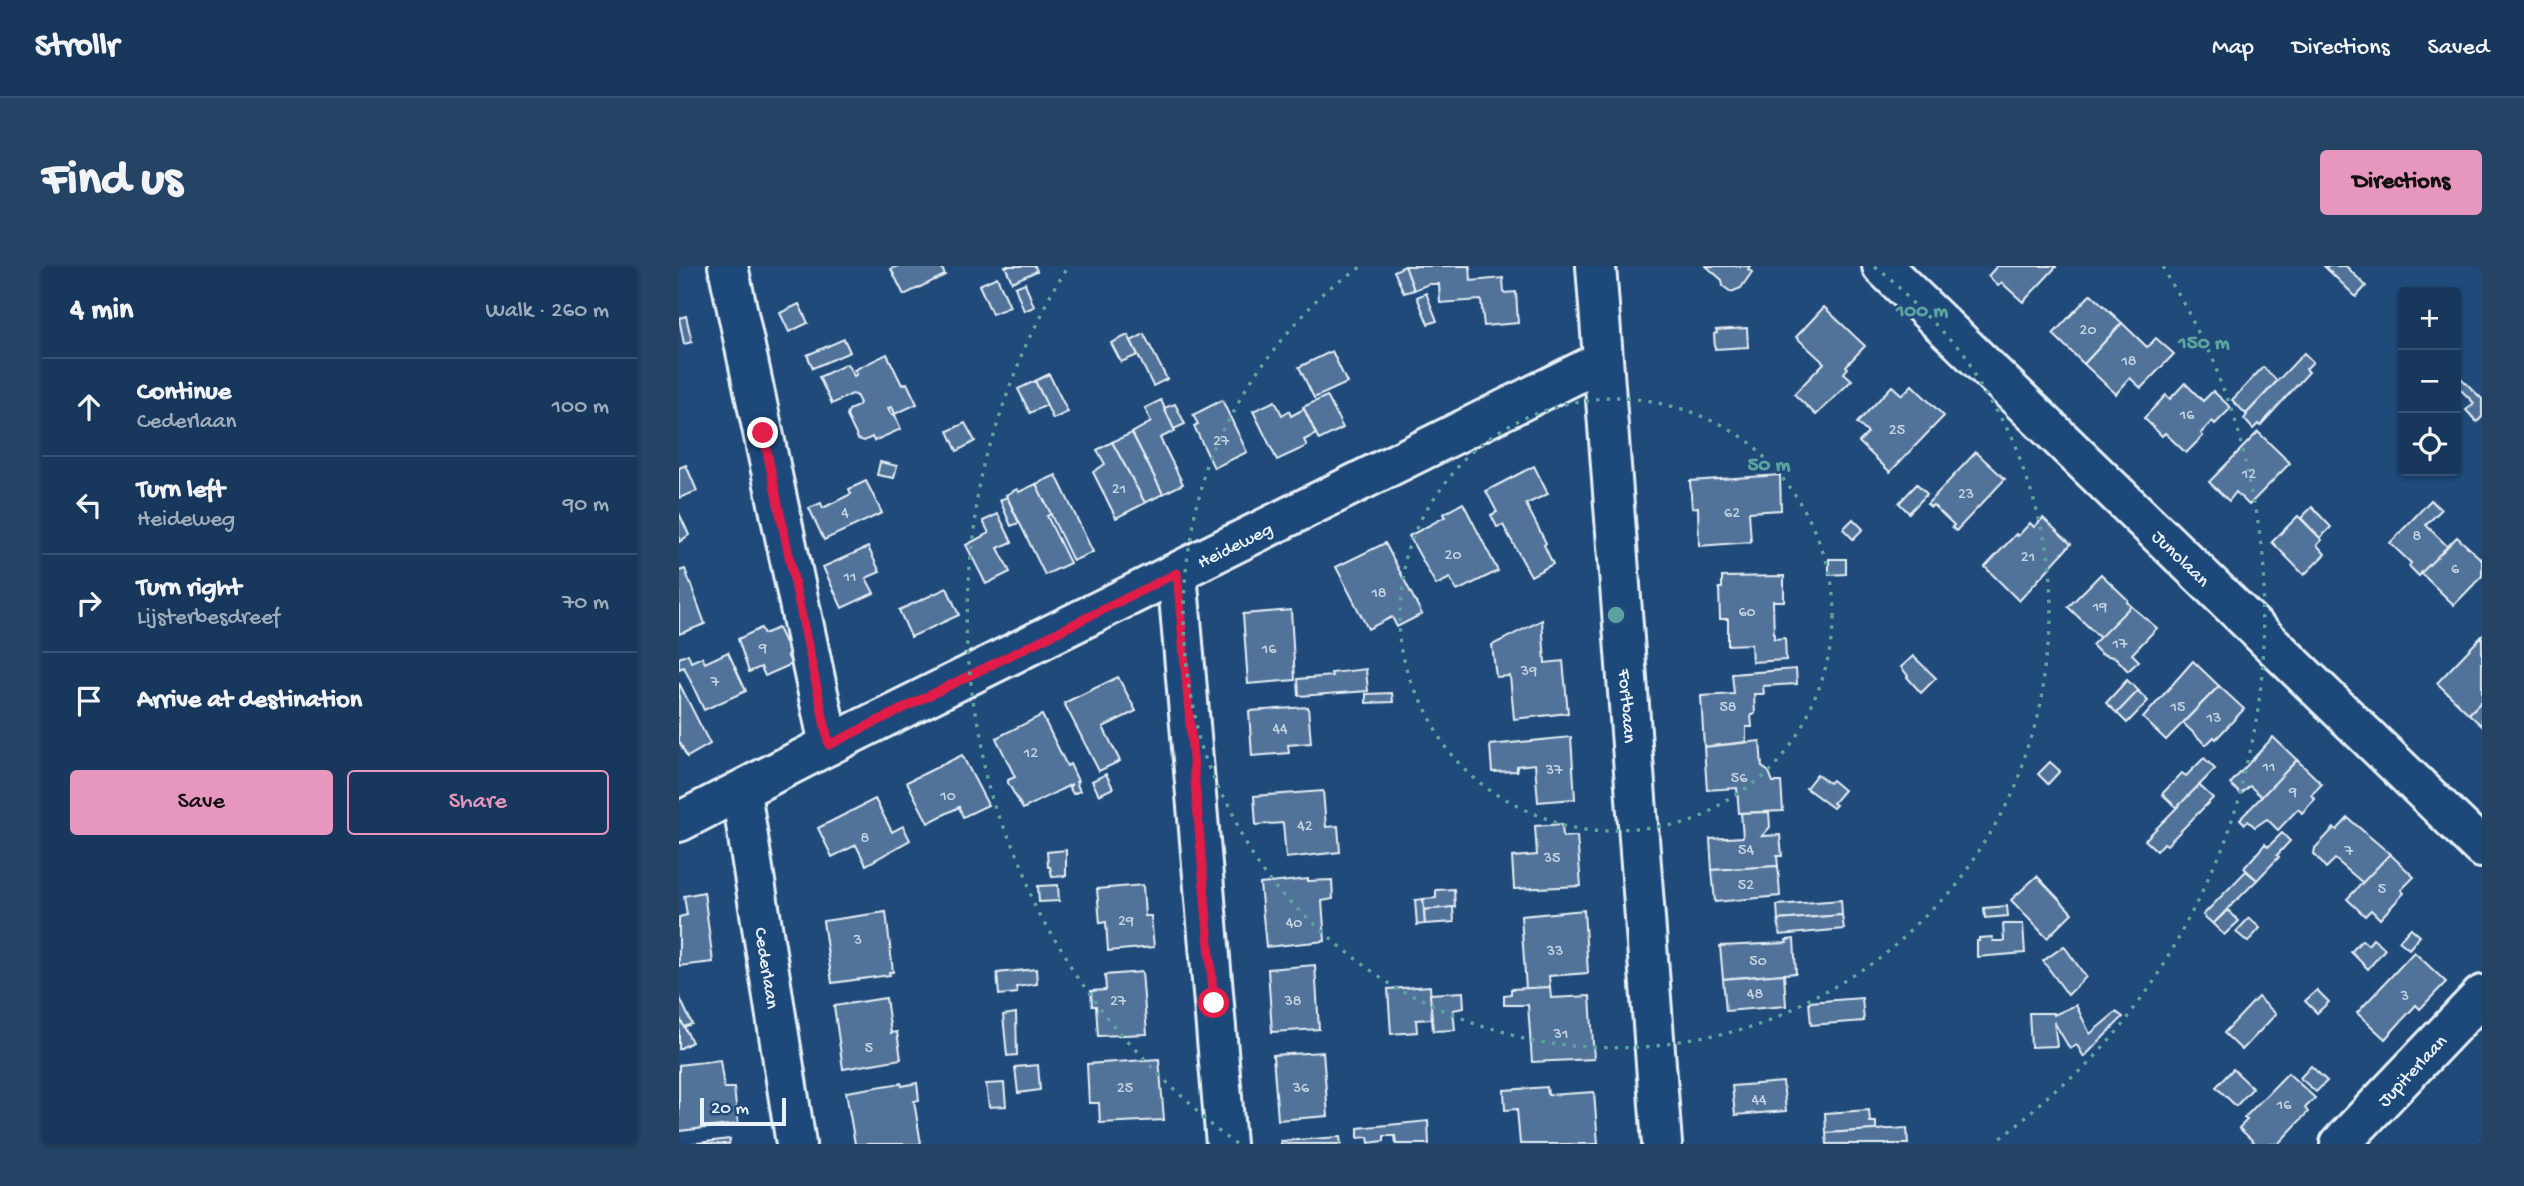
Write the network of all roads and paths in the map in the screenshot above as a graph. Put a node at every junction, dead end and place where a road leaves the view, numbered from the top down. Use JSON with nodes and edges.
{"nodes":[{"id":1,"x":728,"y":266,"type":"edge"},
{"id":2,"x":1596,"y":266,"type":"edge"},
{"id":3,"x":1882,"y":266,"type":"edge"},
{"id":4,"x":1602,"y":361,"type":"junction"},
{"id":5,"x":1177,"y":573,"type":"junction"},
{"id":6,"x":829,"y":745,"type":"junction"},
{"id":7,"x":741,"y":792,"type":"junction"},
{"id":8,"x":679,"y":822,"type":"edge"},
{"id":9,"x":2482,"y":848,"type":"edge"},
{"id":10,"x":2482,"y":995,"type":"edge"},
{"id":11,"x":796,"y":1144,"type":"edge"},
{"id":12,"x":1226,"y":1144,"type":"edge"},
{"id":13,"x":1662,"y":1144,"type":"edge"},
{"id":14,"x":2340,"y":1144,"type":"edge"}],
"edges":[{"from":1,"to":6,"type":"street"},
{"from":2,"to":4,"type":"street","name":"Fortbaan"},
{"from":3,"to":9,"type":"street","name":"Junolaan"},
{"from":4,"to":5,"type":"street","name":"Heideweg"},
{"from":4,"to":13,"type":"street","name":"Fortbaan"},
{"from":5,"to":6,"type":"street","name":"Heideweg"},
{"from":5,"to":12,"type":"street"},
{"from":6,"to":7,"type":"street","name":"Heideweg"},
{"from":7,"to":8,"type":"street","name":"Heideweg"},
{"from":7,"to":11,"type":"street","name":"Cederlaan"},
{"from":10,"to":14,"type":"street","name":"Jupiterlaan"}]}
